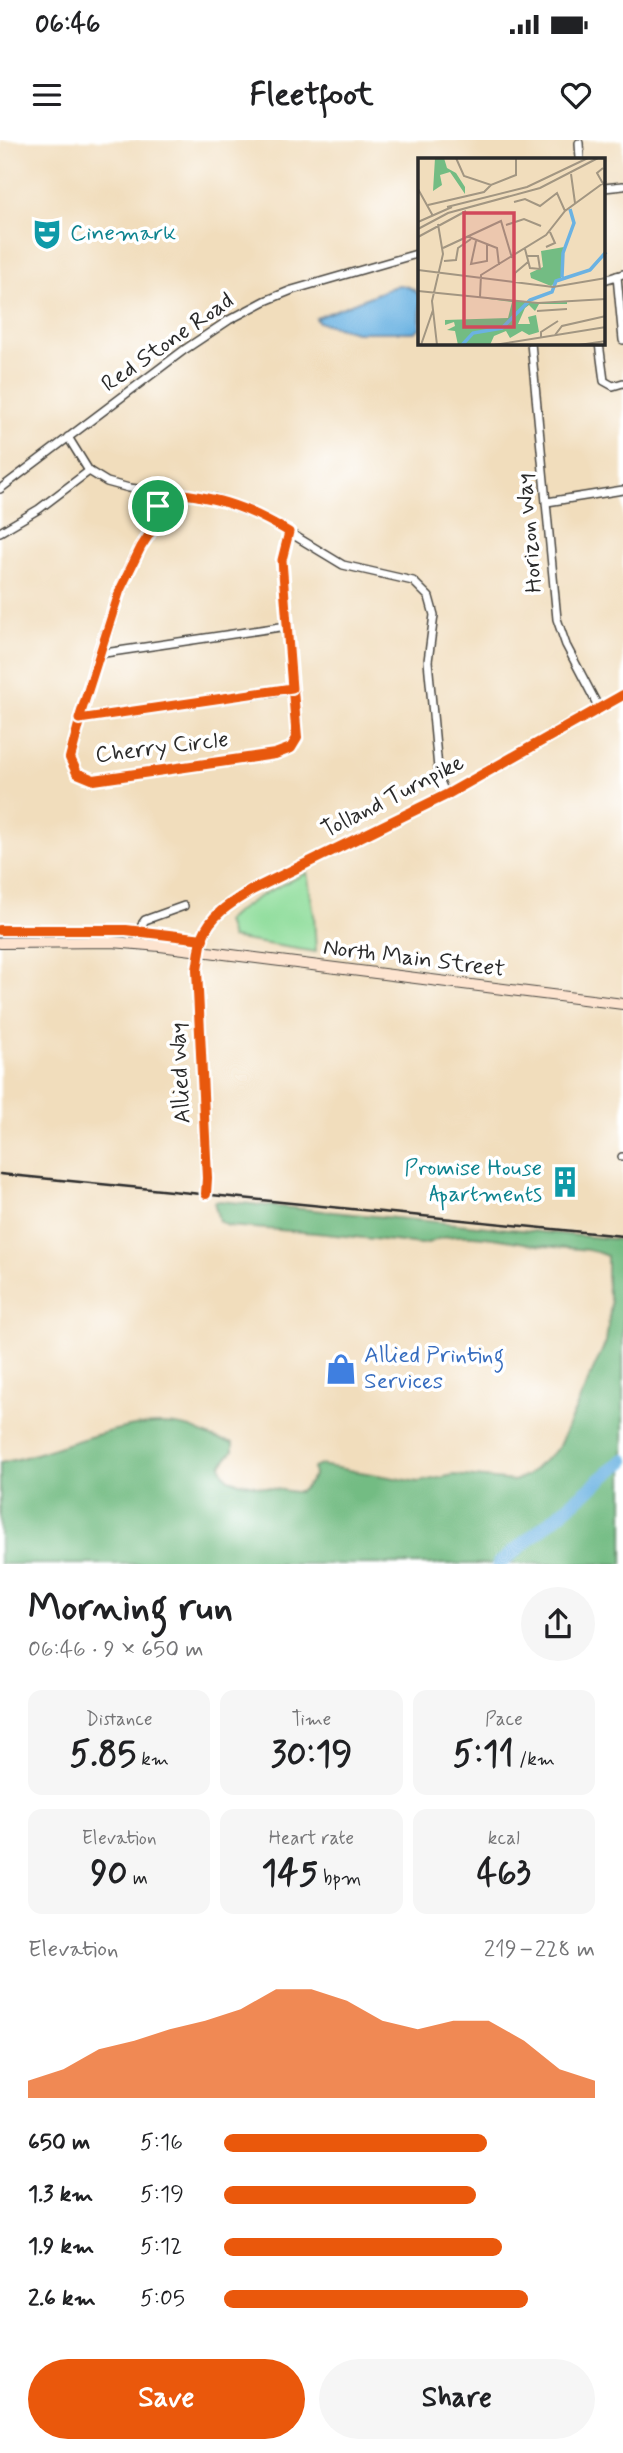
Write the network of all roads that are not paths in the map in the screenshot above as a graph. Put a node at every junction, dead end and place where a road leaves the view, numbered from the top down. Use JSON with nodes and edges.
{"nodes":[{"id":1,"x":579,"y":143,"type":"dead end"},
{"id":2,"x":580,"y":158,"type":"edge"},
{"id":3,"x":418,"y":253,"type":"edge"},
{"id":4,"x":620,"y":275,"type":"edge"},
{"id":5,"x":623,"y":340,"type":"edge"},
{"id":6,"x":531,"y":345,"type":"edge"},
{"id":7,"x":599,"y":345,"type":"edge"},
{"id":8,"x":623,"y":383,"type":"edge"},
{"id":9,"x":68,"y":438,"type":"junction"},
{"id":10,"x":89,"y":471,"type":"junction"},
{"id":11,"x":0,"y":489,"type":"edge"},
{"id":12,"x":623,"y":490,"type":"edge"},
{"id":13,"x":158,"y":491,"type":"junction"},
{"id":14,"x":547,"y":502,"type":"junction"},
{"id":15,"x":0,"y":532,"type":"edge"},
{"id":16,"x":289,"y":532,"type":"junction"},
{"id":17,"x":287,"y":626,"type":"junction"},
{"id":18,"x":98,"y":654,"type":"junction"},
{"id":19,"x":292,"y":688,"type":"junction"},
{"id":20,"x":623,"y":695,"type":"edge"},
{"id":21,"x":600,"y":710,"type":"junction"},
{"id":22,"x":79,"y":719,"type":"junction"},
{"id":23,"x":446,"y":795,"type":"junction"},
{"id":24,"x":184,"y":906,"type":"dead end"},
{"id":25,"x":0,"y":943,"type":"edge"},
{"id":26,"x":138,"y":944,"type":"junction"},
{"id":27,"x":201,"y":951,"type":"junction"},
{"id":28,"x":623,"y":1004,"type":"edge"},
{"id":29,"x":206,"y":1194,"type":"dead end"}],
"edges":[{"from":1,"to":2,"type":"street"},
{"from":3,"to":9,"type":"street","name":"Red Stone Road"},
{"from":4,"to":5,"type":"street"},
{"from":6,"to":14,"type":"street","name":"Horizon Way"},
{"from":7,"to":8,"type":"street"},
{"from":9,"to":10,"type":"street"},
{"from":9,"to":11,"type":"street","name":"Red Stone Road"},
{"from":10,"to":13,"type":"street"},
{"from":10,"to":15,"type":"street"},
{"from":12,"to":14,"type":"street"},
{"from":13,"to":16,"type":"street"},
{"from":13,"to":18,"type":"street","name":"Cherry Circle"},
{"from":14,"to":21,"type":"street","name":"Horizon Way"},
{"from":16,"to":17,"type":"street","name":"Cherry Circle"},
{"from":16,"to":23,"type":"street"},
{"from":17,"to":18,"type":"street"},
{"from":17,"to":19,"type":"street","name":"Cherry Circle"},
{"from":18,"to":22,"type":"street","name":"Cherry Circle"},
{"from":19,"to":22,"type":"street","name":"Cherry Circle"},
{"from":19,"to":22,"type":"street","name":"Cherry Circle"},
{"from":20,"to":21,"type":"street","name":"Tolland Turnpike"},
{"from":21,"to":23,"type":"street","name":"Tolland Turnpike"},
{"from":23,"to":27,"type":"street","name":"Tolland Turnpike"},
{"from":24,"to":26,"type":"street"},
{"from":25,"to":26,"type":"main road"},
{"from":26,"to":27,"type":"main road"},
{"from":27,"to":28,"type":"main road","name":"North Main Street"},
{"from":27,"to":29,"type":"street","name":"Allied Way"}]}
